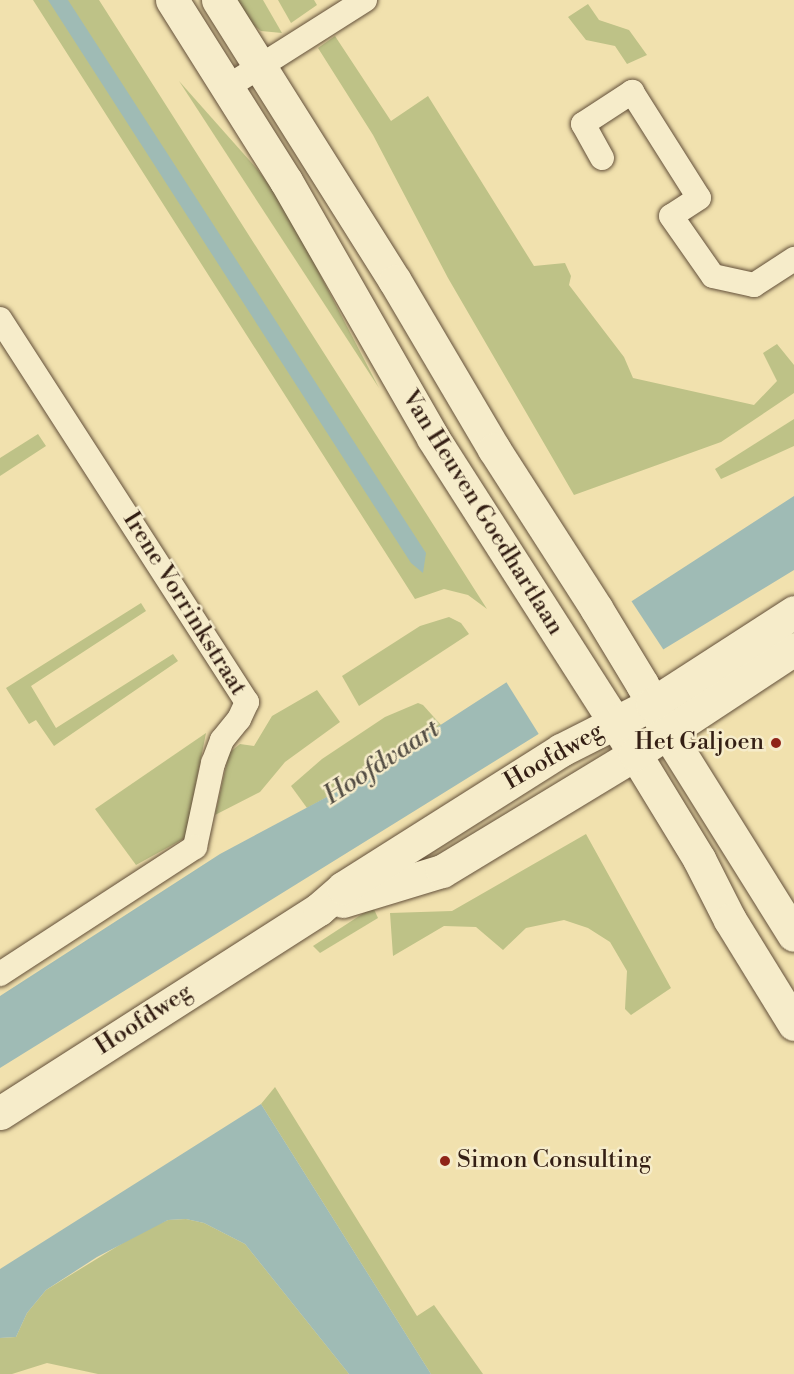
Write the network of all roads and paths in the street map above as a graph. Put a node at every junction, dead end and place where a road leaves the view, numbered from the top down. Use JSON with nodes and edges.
{"nodes":[{"id":1,"x":172,"y":0,"type":"edge"},
{"id":2,"x":218,"y":0,"type":"edge"},
{"id":3,"x":365,"y":0,"type":"edge"},
{"id":4,"x":261,"y":66,"type":"junction"},
{"id":5,"x":229,"y":86,"type":"junction"},
{"id":6,"x":602,"y":158,"type":"dead end"},
{"id":7,"x":794,"y":259,"type":"edge"},
{"id":8,"x":0,"y":319,"type":"edge"},
{"id":9,"x":794,"y":612,"type":"edge"},
{"id":10,"x":794,"y":649,"type":"edge"},
{"id":11,"x":647,"y":694,"type":"junction"},
{"id":12,"x":610,"y":716,"type":"junction"},
{"id":13,"x":667,"y":732,"type":"junction"},
{"id":14,"x":635,"y":754,"type":"junction"},
{"id":15,"x":319,"y":909,"type":"junction"},
{"id":16,"x":794,"y":935,"type":"edge"},
{"id":17,"x":0,"y":974,"type":"edge"},
{"id":18,"x":794,"y":1024,"type":"edge"},
{"id":19,"x":0,"y":1113,"type":"edge"}],
"edges":[{"from":1,"to":5,"type":"main road","name":"Van Heuven Goedhartlaan"},
{"from":2,"to":4,"type":"main road","name":"Van Heuven Goedhartlaan"},
{"from":3,"to":4,"type":"street"},
{"from":4,"to":5,"type":"street"},
{"from":4,"to":11,"type":"main road","name":"Van Heuven Goedhartlaan"},
{"from":5,"to":12,"type":"main road","name":"Van Heuven Goedhartlaan"},
{"from":6,"to":7,"type":"street"},
{"from":8,"to":17,"type":"street","name":"Irene Vorrinkstraat"},
{"from":9,"to":11,"type":"main road","name":"Hoofdweg"},
{"from":10,"to":13,"type":"main road","name":"Hoofdweg"},
{"from":11,"to":12,"type":"main road","name":"Hoofdweg"},
{"from":11,"to":13,"type":"main road","name":"Van Heuven Goedhartlaan"},
{"from":12,"to":14,"type":"main road","name":"Van Heuven Goedhartlaan"},
{"from":12,"to":15,"type":"main road","name":"Hoofdweg"},
{"from":13,"to":14,"type":"main road","name":"Hoofdweg"},
{"from":13,"to":16,"type":"main road","name":"Van Heuven Goedhartlaan"},
{"from":14,"to":15,"type":"main road","name":"Hoofdweg"},
{"from":14,"to":18,"type":"main road","name":"Van Heuven Goedhartlaan"},
{"from":15,"to":19,"type":"main road","name":"Hoofdweg"}]}
